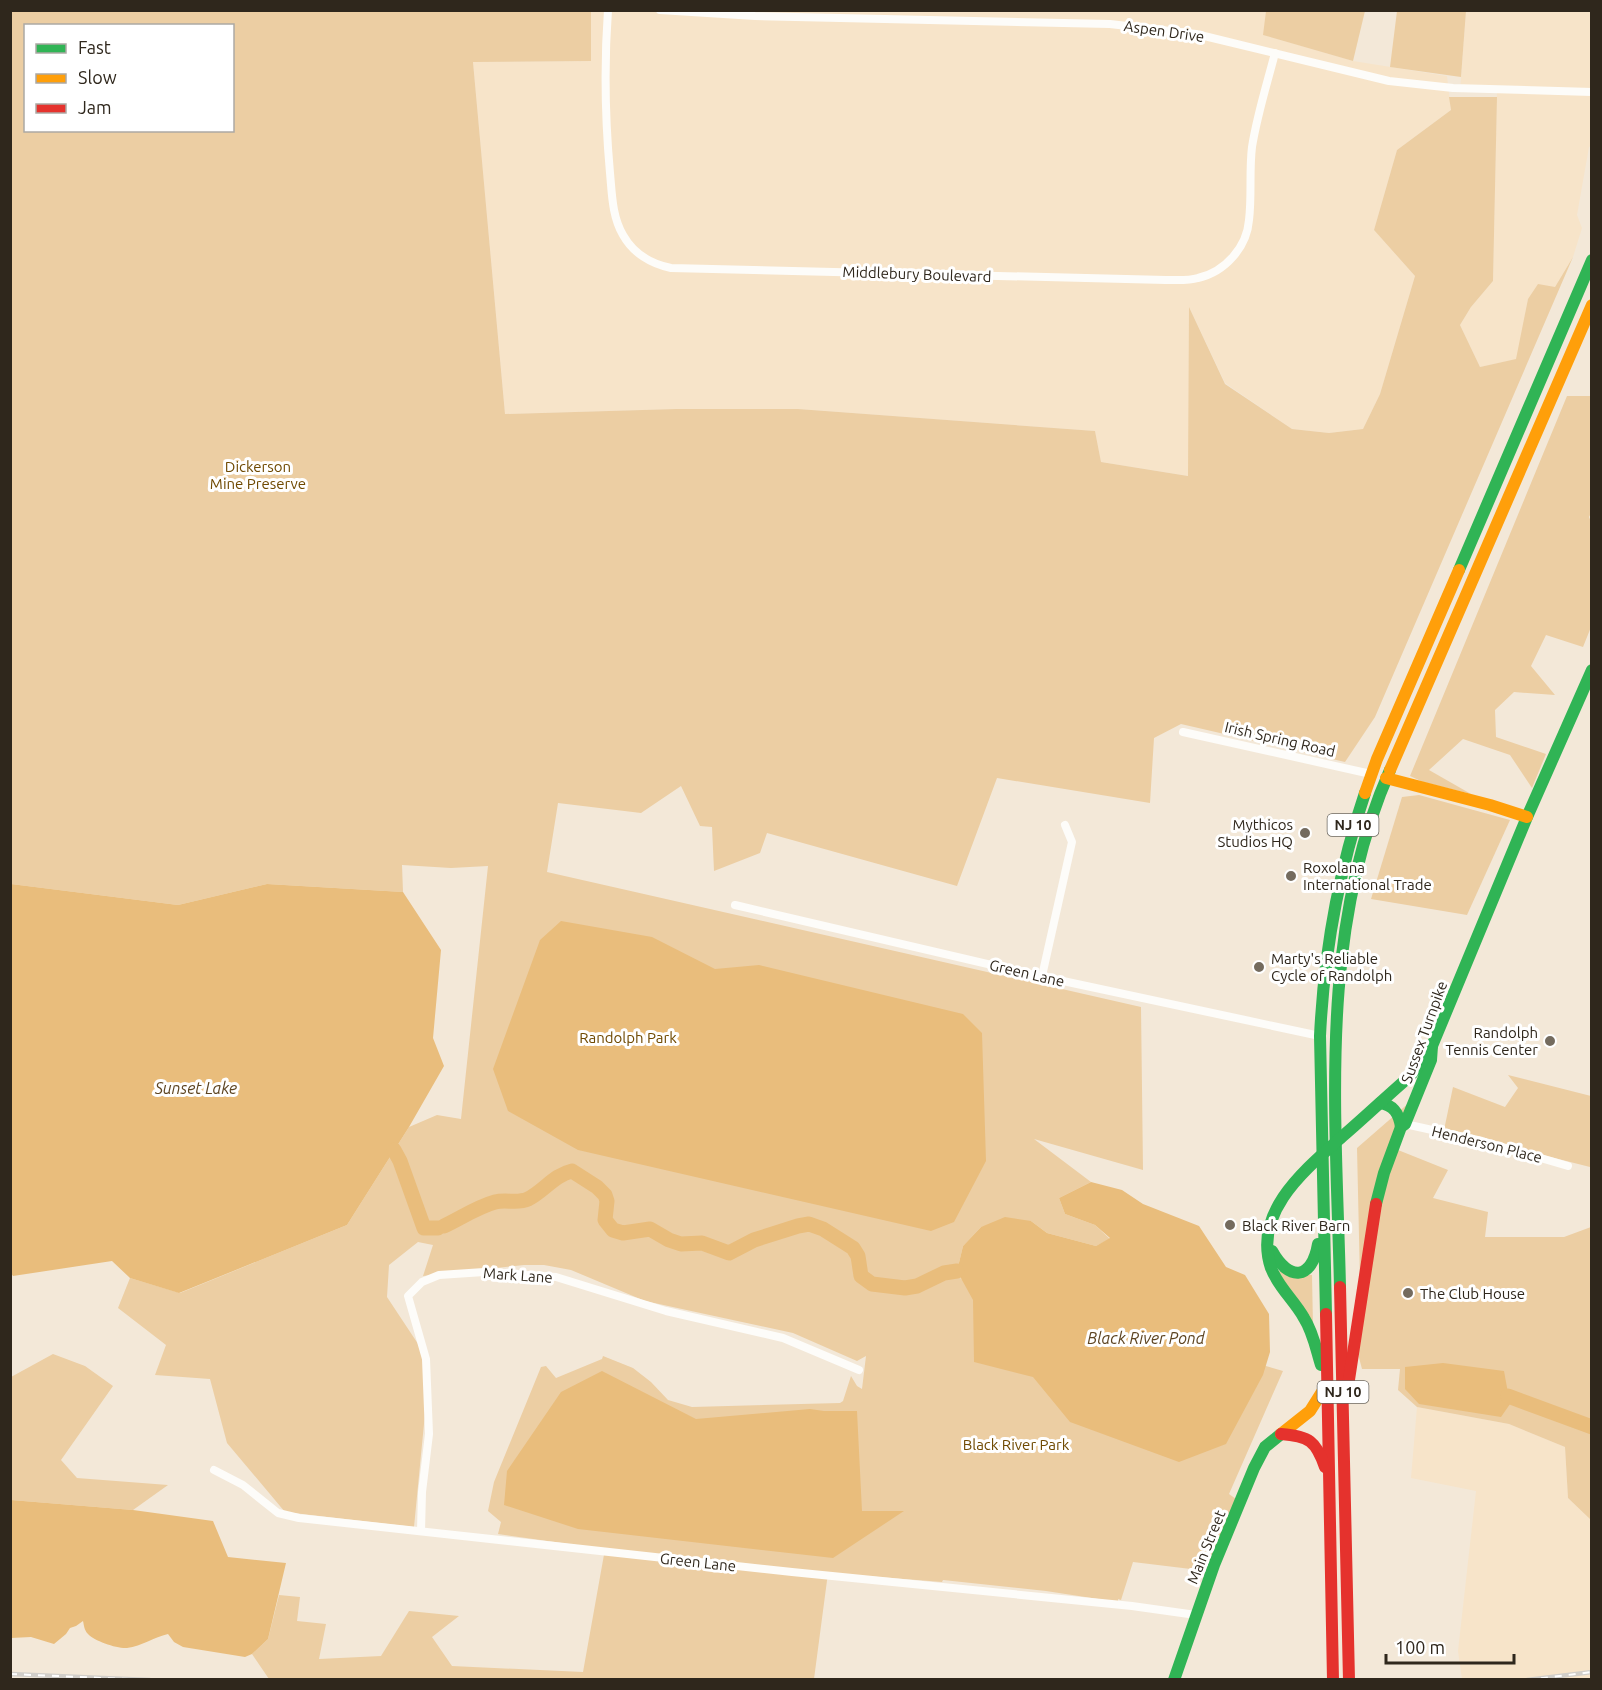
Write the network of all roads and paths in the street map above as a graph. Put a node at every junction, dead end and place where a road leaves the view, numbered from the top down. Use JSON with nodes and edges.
{"nodes":[{"id":1,"x":608,"y":10,"type":"edge"},
{"id":2,"x":660,"y":10,"type":"edge"},
{"id":3,"x":1275,"y":53,"type":"junction"},
{"id":4,"x":1592,"y":92,"type":"edge"},
{"id":5,"x":1592,"y":260,"type":"edge"},
{"id":6,"x":1592,"y":305,"type":"edge"},
{"id":7,"x":1592,"y":670,"type":"edge"},
{"id":8,"x":1183,"y":732,"type":"dead end"},
{"id":9,"x":1371,"y":774,"type":"junction"},
{"id":10,"x":1386,"y":778,"type":"junction"},
{"id":11,"x":1527,"y":817,"type":"junction"},
{"id":12,"x":1065,"y":825,"type":"dead end"},
{"id":13,"x":735,"y":905,"type":"dead end"},
{"id":14,"x":1042,"y":976,"type":"junction"},
{"id":15,"x":1320,"y":1036,"type":"junction"},
{"id":16,"x":1432,"y":1046,"type":"junction"},
{"id":17,"x":1380,"y":1103,"type":"junction"},
{"id":18,"x":1403,"y":1126,"type":"junction"},
{"id":19,"x":1568,"y":1166,"type":"dead end"},
{"id":20,"x":1323,"y":1212,"type":"junction"},
{"id":21,"x":1270,"y":1242,"type":"junction"},
{"id":22,"x":859,"y":1370,"type":"dead end"},
{"id":23,"x":1327,"y":1383,"type":"junction"},
{"id":24,"x":1344,"y":1419,"type":"junction"},
{"id":25,"x":1281,"y":1434,"type":"junction"},
{"id":26,"x":214,"y":1470,"type":"dead end"},
{"id":27,"x":1329,"y":1476,"type":"junction"},
{"id":28,"x":421,"y":1531,"type":"junction"},
{"id":29,"x":1196,"y":1615,"type":"junction"},
{"id":30,"x":1174,"y":1680,"type":"edge"},
{"id":31,"x":1333,"y":1680,"type":"edge"},
{"id":32,"x":1349,"y":1680,"type":"edge"}],
"edges":[{"from":1,"to":3,"type":"street","name":"Middlebury Boulevard"},
{"from":2,"to":3,"type":"street","name":"Aspen Drive"},
{"from":3,"to":4,"type":"street","name":"Aspen Drive"},
{"from":5,"to":9,"type":"main road","number":"NJ 10"},
{"from":6,"to":10,"type":"main road","number":"NJ 10"},
{"from":7,"to":11,"type":"main road","name":"Sussex Turnpike"},
{"from":8,"to":9,"type":"street","name":"Irish Spring Road"},
{"from":9,"to":15,"type":"main road","number":"NJ 10"},
{"from":10,"to":11,"type":"main road"},
{"from":10,"to":24,"type":"main road","number":"NJ 10"},
{"from":11,"to":16,"type":"main road","name":"Sussex Turnpike"},
{"from":12,"to":14,"type":"street"},
{"from":13,"to":14,"type":"street","name":"Green Lane"},
{"from":14,"to":15,"type":"street","name":"Green Lane"},
{"from":15,"to":20,"type":"main road","number":"NJ 10"},
{"from":16,"to":17,"type":"main road"},
{"from":16,"to":18,"type":"main road","name":"Sussex Turnpike"},
{"from":17,"to":18,"type":"main road"},
{"from":17,"to":21,"type":"main road"},
{"from":18,"to":19,"type":"street","name":"Henderson Place"},
{"from":18,"to":24,"type":"main road","name":"Sussex Turnpike"},
{"from":20,"to":21,"type":"main road"},
{"from":20,"to":23,"type":"main road","number":"NJ 10"},
{"from":21,"to":23,"type":"main road"},
{"from":22,"to":28,"type":"street","name":"Mark Lane"},
{"from":23,"to":25,"type":"main road","name":"Main Street"},
{"from":23,"to":27,"type":"main road","number":"NJ 10"},
{"from":24,"to":32,"type":"main road","number":"NJ 10"},
{"from":25,"to":27,"type":"main road"},
{"from":25,"to":29,"type":"main road","name":"Main Street"},
{"from":26,"to":28,"type":"street","name":"Green Lane"},
{"from":27,"to":31,"type":"main road","number":"NJ 10"},
{"from":28,"to":29,"type":"street","name":"Green Lane"},
{"from":29,"to":30,"type":"main road","name":"Main Street"}]}
